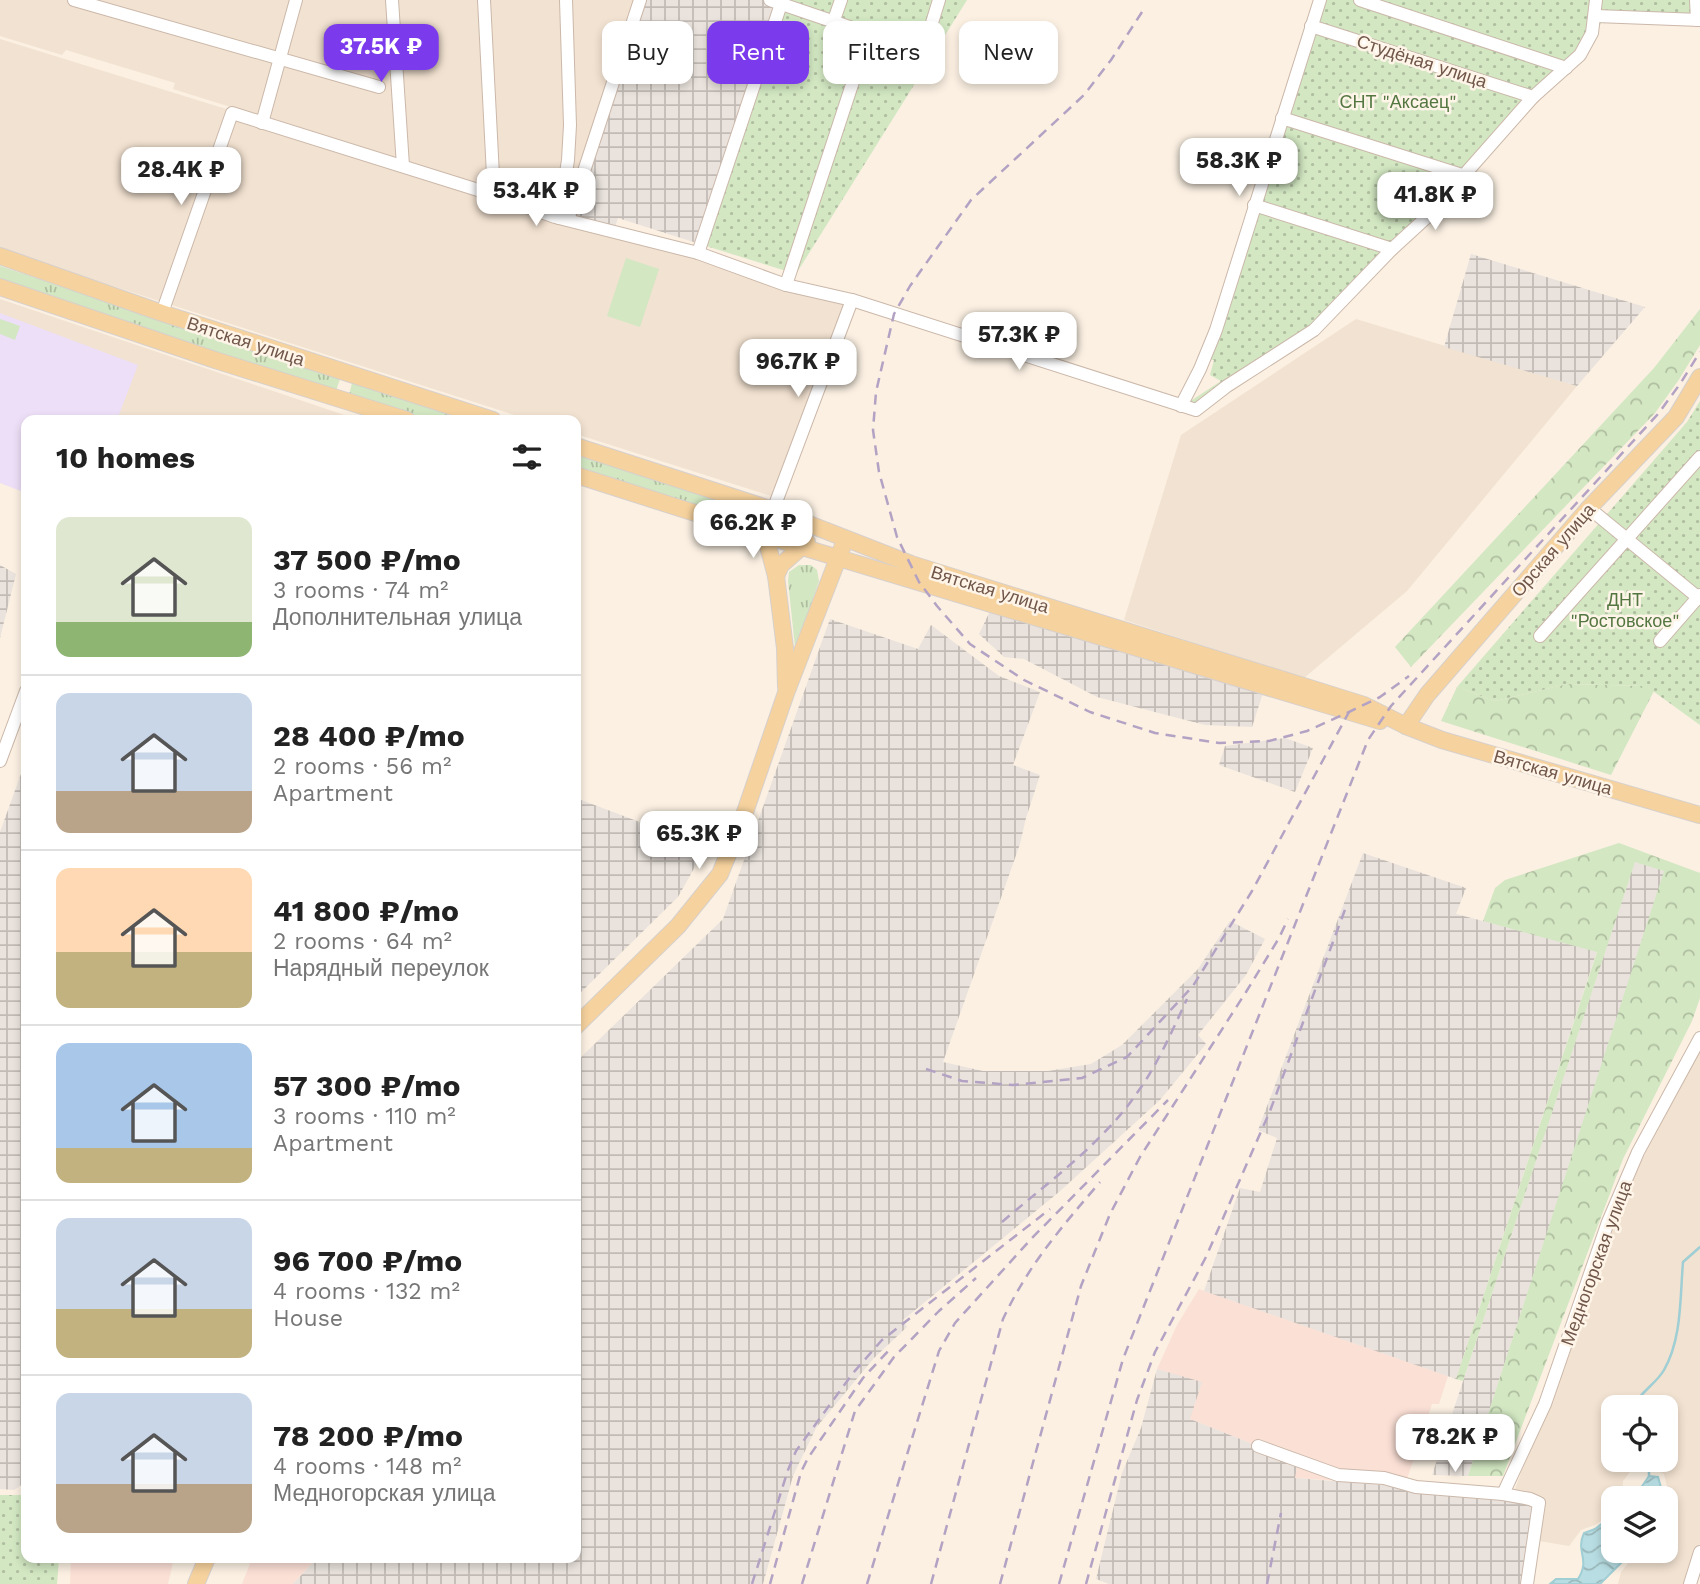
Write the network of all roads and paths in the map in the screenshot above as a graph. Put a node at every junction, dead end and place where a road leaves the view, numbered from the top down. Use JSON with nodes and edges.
{"nodes":[{"id":1,"x":74,"y":0,"type":"edge"},
{"id":2,"x":296,"y":0,"type":"edge"},
{"id":3,"x":392,"y":0,"type":"edge"},
{"id":4,"x":484,"y":0,"type":"edge"},
{"id":5,"x":566,"y":0,"type":"edge"},
{"id":6,"x":640,"y":0,"type":"edge"},
{"id":7,"x":841,"y":0,"type":"edge"},
{"id":8,"x":939,"y":0,"type":"edge"},
{"id":9,"x":1320,"y":0,"type":"edge"},
{"id":10,"x":1360,"y":0,"type":"edge"},
{"id":11,"x":1696,"y":0,"type":"edge"},
{"id":12,"x":1594,"y":1,"type":"edge"},
{"id":13,"x":776,"y":2,"type":"edge"},
{"id":14,"x":111,"y":5,"type":"edge"},
{"id":15,"x":1596,"y":16,"type":"junction"},
{"id":16,"x":834,"y":20,"type":"joint"},
{"id":17,"x":1698,"y":20,"type":"edge"},
{"id":18,"x":933,"y":21,"type":"edge"},
{"id":19,"x":1311,"y":26,"type":"junction"},
{"id":20,"x":280,"y":60,"type":"junction"},
{"id":21,"x":1566,"y":68,"type":"junction"},
{"id":22,"x":852,"y":84,"type":"edge"},
{"id":23,"x":379,"y":87,"type":"dead end"},
{"id":24,"x":1533,"y":97,"type":"junction"},
{"id":25,"x":1282,"y":118,"type":"junction"},
{"id":26,"x":262,"y":123,"type":"junction"},
{"id":27,"x":404,"y":166,"type":"junction"},
{"id":28,"x":1462,"y":175,"type":"junction"},
{"id":29,"x":494,"y":195,"type":"junction"},
{"id":30,"x":1254,"y":205,"type":"junction"},
{"id":31,"x":564,"y":219,"type":"junction"},
{"id":32,"x":1392,"y":248,"type":"junction"},
{"id":33,"x":698,"y":253,"type":"junction"},
{"id":34,"x":0,"y":256,"type":"edge"},
{"id":35,"x":786,"y":285,"type":"junction"},
{"id":36,"x":0,"y":287,"type":"edge"},
{"id":37,"x":852,"y":300,"type":"junction"},
{"id":38,"x":162,"y":313,"type":"junction"},
{"id":39,"x":346,"y":373,"type":"junction"},
{"id":40,"x":1700,"y":377,"type":"edge"},
{"id":41,"x":339,"y":399,"type":"junction"},
{"id":42,"x":1181,"y":406,"type":"junction"},
{"id":43,"x":391,"y":415,"type":"edge"},
{"id":44,"x":477,"y":415,"type":"edge"},
{"id":45,"x":581,"y":448,"type":"edge"},
{"id":46,"x":1700,"y":457,"type":"edge"},
{"id":47,"x":581,"y":477,"type":"edge"},
{"id":48,"x":1589,"y":508,"type":"junction"},
{"id":49,"x":773,"y":510,"type":"junction"},
{"id":50,"x":825,"y":529,"type":"junction"},
{"id":51,"x":765,"y":535,"type":"junction"},
{"id":52,"x":846,"y":537,"type":"junction"},
{"id":53,"x":1628,"y":538,"type":"junction"},
{"id":54,"x":802,"y":547,"type":"junction"},
{"id":55,"x":838,"y":558,"type":"junction"},
{"id":56,"x":776,"y":576,"type":"junction"},
{"id":57,"x":1699,"y":597,"type":"edge"},
{"id":58,"x":1540,"y":636,"type":"dead end"},
{"id":59,"x":1660,"y":640,"type":"dead end"},
{"id":60,"x":786,"y":693,"type":"junction"},
{"id":61,"x":21,"y":704,"type":"edge"},
{"id":62,"x":1406,"y":726,"type":"junction"},
{"id":63,"x":0,"y":761,"type":"edge"},
{"id":64,"x":1700,"y":815,"type":"edge"},
{"id":65,"x":581,"y":1021,"type":"edge"},
{"id":66,"x":1700,"y":1038,"type":"edge"},
{"id":67,"x":1258,"y":1446,"type":"dead end"},
{"id":68,"x":1503,"y":1494,"type":"junction"},
{"id":69,"x":1700,"y":1552,"type":"edge"},
{"id":70,"x":205,"y":1563,"type":"edge"},
{"id":71,"x":1694,"y":1582,"type":"edge"},
{"id":72,"x":196,"y":1584,"type":"edge"},
{"id":73,"x":1527,"y":1584,"type":"edge"}],
"edges":[{"from":1,"to":14,"type":"street"},
{"from":2,"to":20,"type":"street"},
{"from":3,"to":27,"type":"street"},
{"from":4,"to":29,"type":"street"},
{"from":5,"to":31,"type":"street"},
{"from":6,"to":31,"type":"street"},
{"from":7,"to":16,"type":"street"},
{"from":8,"to":18,"type":"street"},
{"from":9,"to":19,"type":"street"},
{"from":10,"to":21,"type":"street"},
{"from":11,"to":17,"type":"street"},
{"from":12,"to":15,"type":"street"},
{"from":13,"to":16,"type":"street"},
{"from":13,"to":33,"type":"street"},
{"from":14,"to":20,"type":"street"},
{"from":15,"to":17,"type":"street"},
{"from":15,"to":21,"type":"street"},
{"from":19,"to":24,"type":"street","name":"Студёная улица"},
{"from":19,"to":25,"type":"street"},
{"from":20,"to":23,"type":"street"},
{"from":20,"to":26,"type":"street"},
{"from":21,"to":24,"type":"street"},
{"from":22,"to":35,"type":"street"},
{"from":24,"to":28,"type":"street"},
{"from":25,"to":28,"type":"street"},
{"from":25,"to":30,"type":"street"},
{"from":26,"to":27,"type":"street"},
{"from":26,"to":38,"type":"street"},
{"from":27,"to":29,"type":"street"},
{"from":28,"to":32,"type":"street"},
{"from":29,"to":31,"type":"street"},
{"from":30,"to":32,"type":"street"},
{"from":30,"to":42,"type":"street"},
{"from":31,"to":33,"type":"street"},
{"from":32,"to":42,"type":"street"},
{"from":33,"to":35,"type":"street"},
{"from":34,"to":38,"type":"main road","name":"Вятская улица"},
{"from":35,"to":37,"type":"street"},
{"from":36,"to":41,"type":"main road","name":"Вятская улица"},
{"from":37,"to":42,"type":"street"},
{"from":37,"to":49,"type":"street"},
{"from":38,"to":39,"type":"main road","name":"Вятская улица"},
{"from":39,"to":41,"type":"main road"},
{"from":39,"to":44,"type":"main road","name":"Вятская улица"},
{"from":40,"to":48,"type":"main road","name":"Орская улица"},
{"from":41,"to":43,"type":"main road","name":"Вятская улица"},
{"from":45,"to":49,"type":"main road","name":"Вятская улица"},
{"from":46,"to":53,"type":"street"},
{"from":47,"to":51,"type":"main road","name":"Вятская улица"},
{"from":48,"to":53,"type":"street"},
{"from":48,"to":62,"type":"main road","name":"Орская улица"},
{"from":49,"to":50,"type":"main road","name":"Вятская улица"},
{"from":49,"to":51,"type":"main road"},
{"from":50,"to":52,"type":"main road","name":"Вятская улица"},
{"from":50,"to":54,"type":"main road"},
{"from":51,"to":54,"type":"main road","name":"Вятская улица"},
{"from":51,"to":56,"type":"main road"},
{"from":52,"to":55,"type":"main road"},
{"from":52,"to":62,"type":"main road","name":"Вятская улица"},
{"from":53,"to":57,"type":"street"},
{"from":53,"to":58,"type":"street"},
{"from":54,"to":55,"type":"main road","name":"Вятская улица"},
{"from":54,"to":56,"type":"main road"},
{"from":55,"to":60,"type":"main road"},
{"from":55,"to":62,"type":"main road","name":"Вятская улица"},
{"from":56,"to":60,"type":"main road"},
{"from":57,"to":59,"type":"street"},
{"from":60,"to":65,"type":"main road"},
{"from":61,"to":63,"type":"street"},
{"from":62,"to":64,"type":"main road","name":"Вятская улица"},
{"from":66,"to":68,"type":"street","name":"Медногорская улица"},
{"from":67,"to":68,"type":"street"},
{"from":68,"to":73,"type":"street"},
{"from":69,"to":71,"type":"street"},
{"from":70,"to":72,"type":"main road"}]}
